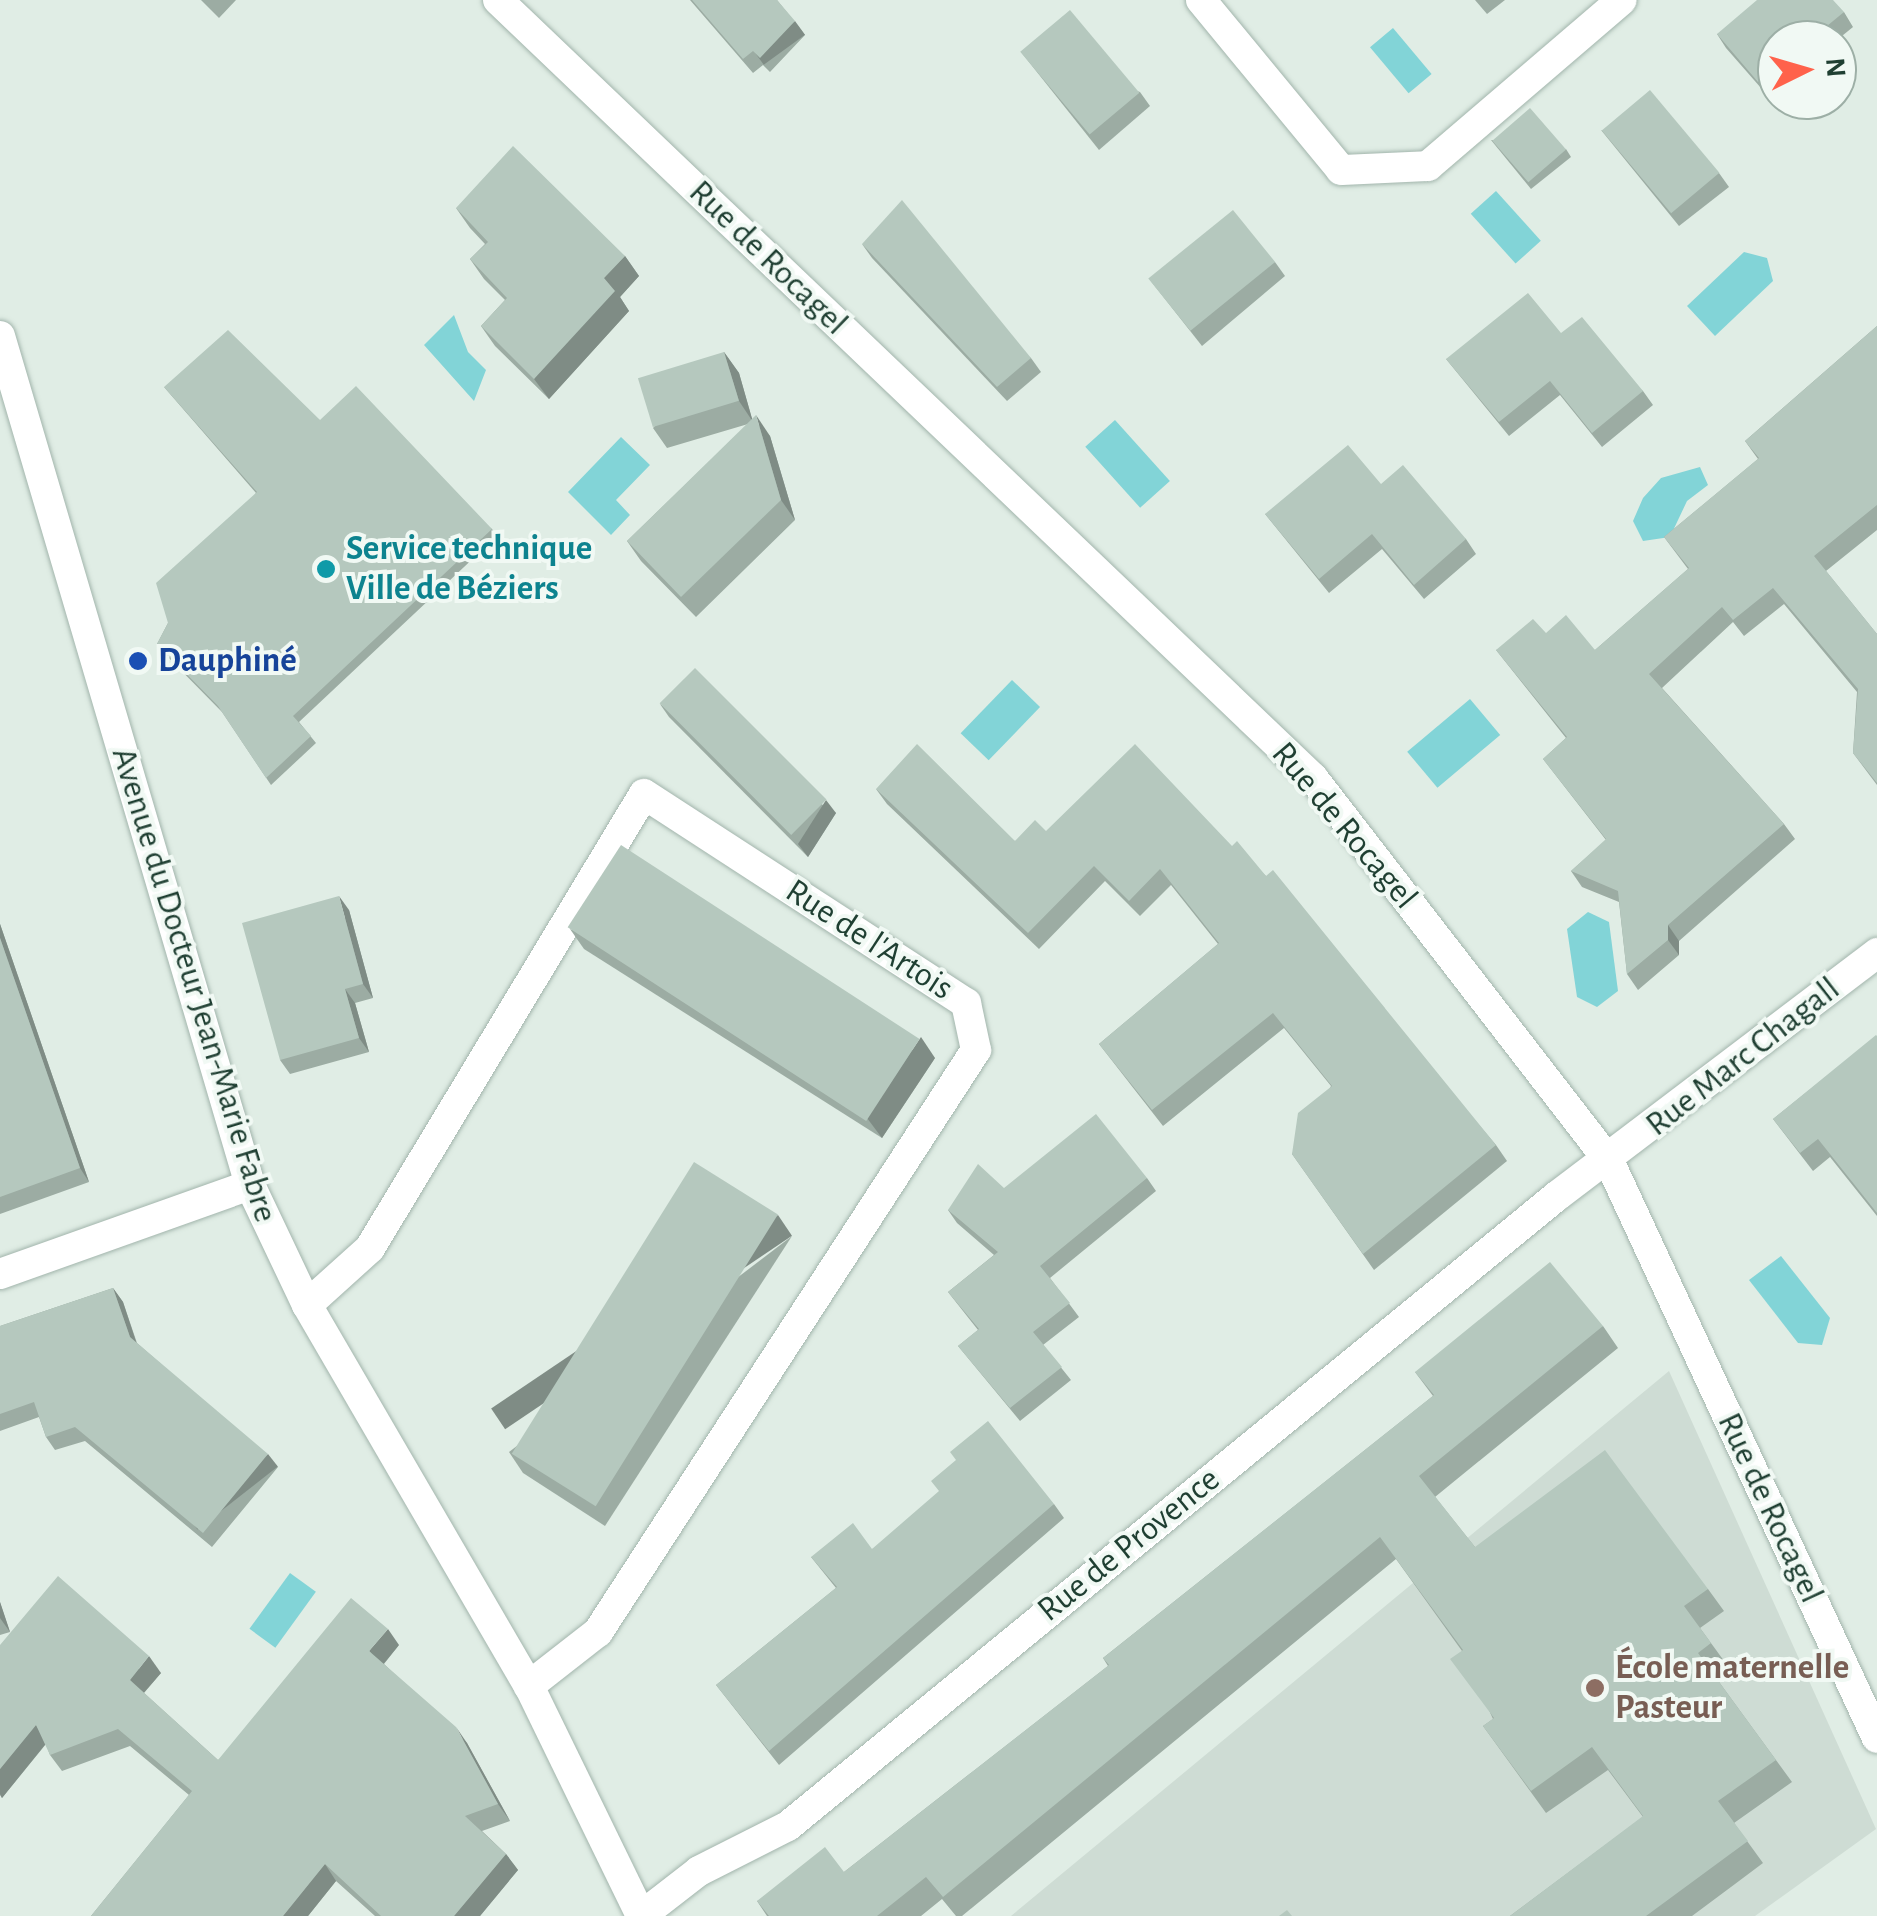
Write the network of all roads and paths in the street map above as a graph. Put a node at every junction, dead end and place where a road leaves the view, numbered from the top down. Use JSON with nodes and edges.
{"nodes":[{"id":1,"x":498,"y":0,"type":"edge"},
{"id":2,"x":1201,"y":0,"type":"edge"},
{"id":3,"x":1622,"y":0,"type":"edge"},
{"id":4,"x":0,"y":336,"type":"edge"},
{"id":5,"x":1877,"y":953,"type":"edge"},
{"id":6,"x":1610,"y":1161,"type":"junction"},
{"id":7,"x":250,"y":1185,"type":"junction"},
{"id":8,"x":0,"y":1274,"type":"edge"},
{"id":9,"x":307,"y":1305,"type":"junction"},
{"id":10,"x":530,"y":1686,"type":"junction"},
{"id":11,"x":1877,"y":1738,"type":"edge"},
{"id":12,"x":641,"y":1916,"type":"edge"}],
"edges":[{"from":1,"to":6,"type":"street","name":"Rue de Rocagel"},
{"from":2,"to":3,"type":"street"},
{"from":4,"to":7,"type":"street","name":"Avenue du Docteur Jean-Marie Fabre"},
{"from":5,"to":6,"type":"street","name":"Rue Marc Chagall"},
{"from":6,"to":11,"type":"street","name":"Rue de Rocagel"},
{"from":6,"to":12,"type":"street","name":"Rue de Provence"},
{"from":7,"to":8,"type":"street"},
{"from":7,"to":9,"type":"street","name":"Avenue du Docteur Jean-Marie Fabre"},
{"from":9,"to":10,"type":"street","name":"Avenue du Docteur Jean-Marie Fabre"},
{"from":9,"to":10,"type":"street","name":"Rue de l'Artois"},
{"from":10,"to":12,"type":"street","name":"Avenue du Docteur Jean-Marie Fabre"}]}
